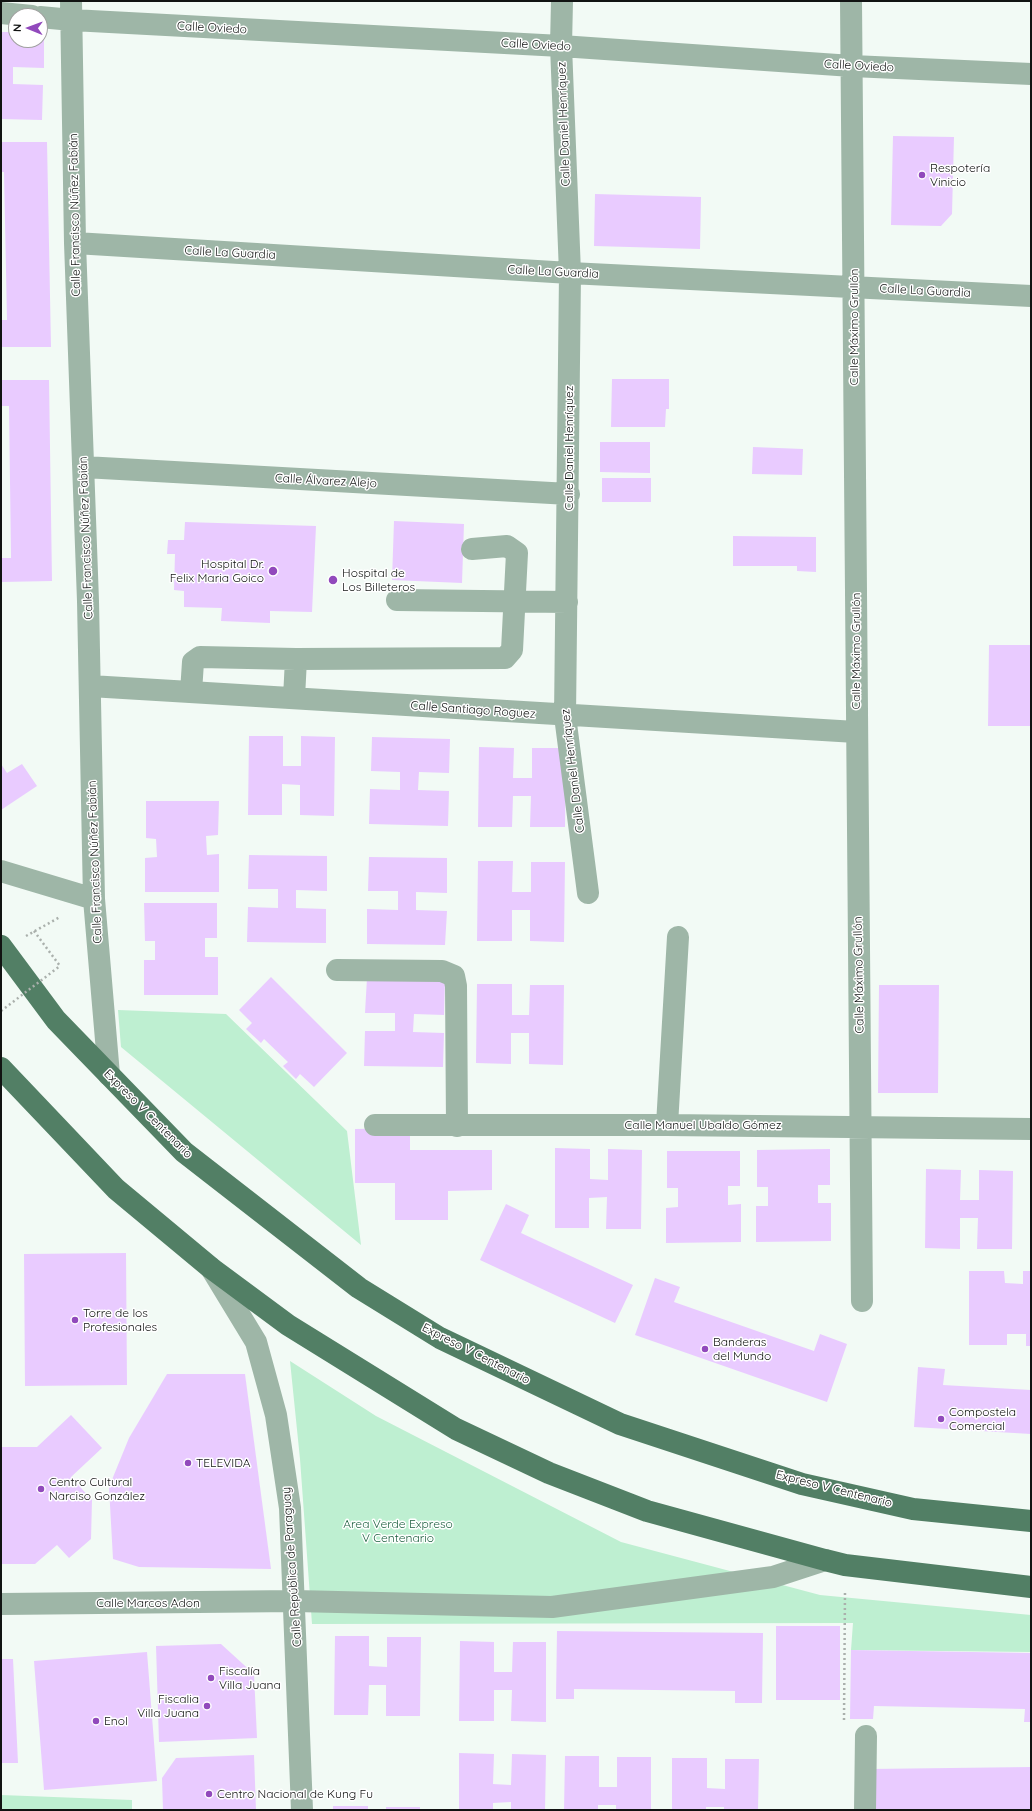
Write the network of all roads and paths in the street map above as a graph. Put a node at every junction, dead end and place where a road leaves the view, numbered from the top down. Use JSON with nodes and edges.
{"nodes":[{"id":1,"x":562,"y":1,"type":"edge"},
{"id":2,"x":851,"y":1,"type":"edge"},
{"id":3,"x":71,"y":11,"type":"edge"},
{"id":4,"x":48,"y":15,"type":"edge"},
{"id":5,"x":561,"y":46,"type":"junction"},
{"id":6,"x":852,"y":66,"type":"junction"},
{"id":7,"x":1031,"y":74,"type":"edge"},
{"id":8,"x":75,"y":243,"type":"junction"},
{"id":9,"x":570,"y":273,"type":"junction"},
{"id":10,"x":854,"y":287,"type":"junction"},
{"id":11,"x":1031,"y":296,"type":"edge"},
{"id":12,"x":84,"y":467,"type":"junction"},
{"id":13,"x":569,"y":494,"type":"junction"},
{"id":14,"x":472,"y":548,"type":"dead end"},
{"id":15,"x":397,"y":600,"type":"dead end"},
{"id":16,"x":516,"y":602,"type":"junction"},
{"id":17,"x":567,"y":602,"type":"junction"},
{"id":18,"x":296,"y":659,"type":"junction"},
{"id":19,"x":90,"y":686,"type":"junction"},
{"id":20,"x":191,"y":692,"type":"junction"},
{"id":21,"x":294,"y":698,"type":"junction"},
{"id":22,"x":565,"y":716,"type":"junction"},
{"id":23,"x":856,"y":732,"type":"junction"},
{"id":24,"x":1,"y":871,"type":"edge"},
{"id":25,"x":588,"y":893,"type":"dead end"},
{"id":26,"x":94,"y":899,"type":"junction"},
{"id":27,"x":34,"y":931,"type":"junction"},
{"id":28,"x":678,"y":937,"type":"dead end"},
{"id":29,"x":3,"y":949,"type":"edge"},
{"id":30,"x":337,"y":970,"type":"dead end"},
{"id":31,"x":1,"y":1011,"type":"edge"},
{"id":32,"x":1,"y":1068,"type":"edge"},
{"id":33,"x":109,"y":1075,"type":"junction"},
{"id":34,"x":375,"y":1125,"type":"dead end"},
{"id":35,"x":667,"y":1125,"type":"junction"},
{"id":36,"x":457,"y":1126,"type":"junction"},
{"id":37,"x":860,"y":1126,"type":"junction"},
{"id":38,"x":1031,"y":1129,"type":"edge"},
{"id":39,"x":211,"y":1268,"type":"junction"},
{"id":40,"x":862,"y":1301,"type":"dead end"},
{"id":41,"x":1031,"y":1521,"type":"edge"},
{"id":42,"x":835,"y":1562,"type":"junction"},
{"id":43,"x":1031,"y":1587,"type":"edge"},
{"id":44,"x":295,"y":1601,"type":"junction"},
{"id":45,"x":1,"y":1604,"type":"edge"},
{"id":46,"x":844,"y":1728,"type":"dead end"},
{"id":47,"x":866,"y":1736,"type":"dead end"},
{"id":48,"x":302,"y":1810,"type":"edge"},
{"id":49,"x":865,"y":1810,"type":"edge"}],
"edges":[{"from":1,"to":5,"type":"street","name":"Calle Daniel Henríquez"},
{"from":2,"to":6,"type":"street","name":"Calle Máximo Grullón"},
{"from":3,"to":4,"type":"street","name":"Calle Oviedo"},
{"from":3,"to":5,"type":"street","name":"Calle Oviedo"},
{"from":3,"to":8,"type":"street","name":"Calle Francisco Núñez Fabián"},
{"from":5,"to":6,"type":"street","name":"Calle Oviedo"},
{"from":5,"to":9,"type":"street","name":"Calle Daniel Henríquez"},
{"from":6,"to":7,"type":"street","name":"Calle Oviedo"},
{"from":6,"to":10,"type":"street","name":"Calle Máximo Grullón"},
{"from":8,"to":9,"type":"street","name":"Calle La Guardia"},
{"from":8,"to":12,"type":"street","name":"Calle Francisco Núñez Fabián"},
{"from":9,"to":10,"type":"street","name":"Calle La Guardia"},
{"from":9,"to":13,"type":"street","name":"Calle Daniel Henríquez"},
{"from":10,"to":11,"type":"street","name":"Calle La Guardia"},
{"from":10,"to":23,"type":"street","name":"Calle Máximo Grullón"},
{"from":12,"to":13,"type":"street","name":"Calle Álvarez Alejo"},
{"from":12,"to":19,"type":"street","name":"Calle Francisco Núñez Fabián"},
{"from":13,"to":17,"type":"street","name":"Calle Daniel Henríquez"},
{"from":14,"to":16,"type":"street"},
{"from":15,"to":16,"type":"street"},
{"from":16,"to":17,"type":"street"},
{"from":16,"to":18,"type":"street"},
{"from":17,"to":22,"type":"street","name":"Calle Daniel Henríquez"},
{"from":18,"to":20,"type":"street"},
{"from":18,"to":21,"type":"street"},
{"from":19,"to":20,"type":"street","name":"Calle Santiago Roguez"},
{"from":19,"to":26,"type":"street","name":"Calle Francisco Núñez Fabián"},
{"from":20,"to":21,"type":"street","name":"Calle Santiago Roguez"},
{"from":21,"to":22,"type":"street","name":"Calle Santiago Roguez"},
{"from":22,"to":23,"type":"street","name":"Calle Santiago Roguez"},
{"from":22,"to":25,"type":"street","name":"Calle Daniel Henríquez"},
{"from":23,"to":37,"type":"street","name":"Calle Máximo Grullón"},
{"from":24,"to":26,"type":"street"},
{"from":26,"to":27,"type":"path"},
{"from":26,"to":33,"type":"street","name":"Calle Francisco Núñez Fabián"},
{"from":27,"to":29,"type":"path"},
{"from":27,"to":31,"type":"path","bridge":true},
{"from":28,"to":35,"type":"street"},
{"from":29,"to":33,"type":"main road","name":"Expreso V Centenario"},
{"from":30,"to":36,"type":"street"},
{"from":32,"to":39,"type":"main road"},
{"from":33,"to":41,"type":"main road","name":"Expreso V Centenario"},
{"from":34,"to":36,"type":"street","name":"Calle Manuel Ubaldo Gómez"},
{"from":35,"to":36,"type":"street","name":"Calle Manuel Ubaldo Gómez"},
{"from":35,"to":37,"type":"street","name":"Calle Manuel Ubaldo Gómez"},
{"from":37,"to":38,"type":"street","name":"Calle Manuel Ubaldo Gómez"},
{"from":37,"to":40,"type":"street","name":"Calle Máximo Grullón"},
{"from":39,"to":42,"type":"main road"},
{"from":39,"to":44,"type":"street","name":"Calle República de Paraguay"},
{"from":42,"to":43,"type":"main road"},
{"from":42,"to":44,"type":"street"},
{"from":42,"to":46,"type":"path"},
{"from":44,"to":45,"type":"street","name":"Calle Marcos Adon"},
{"from":44,"to":48,"type":"street","name":"Calle República de Paraguay"},
{"from":47,"to":49,"type":"street"}]}
